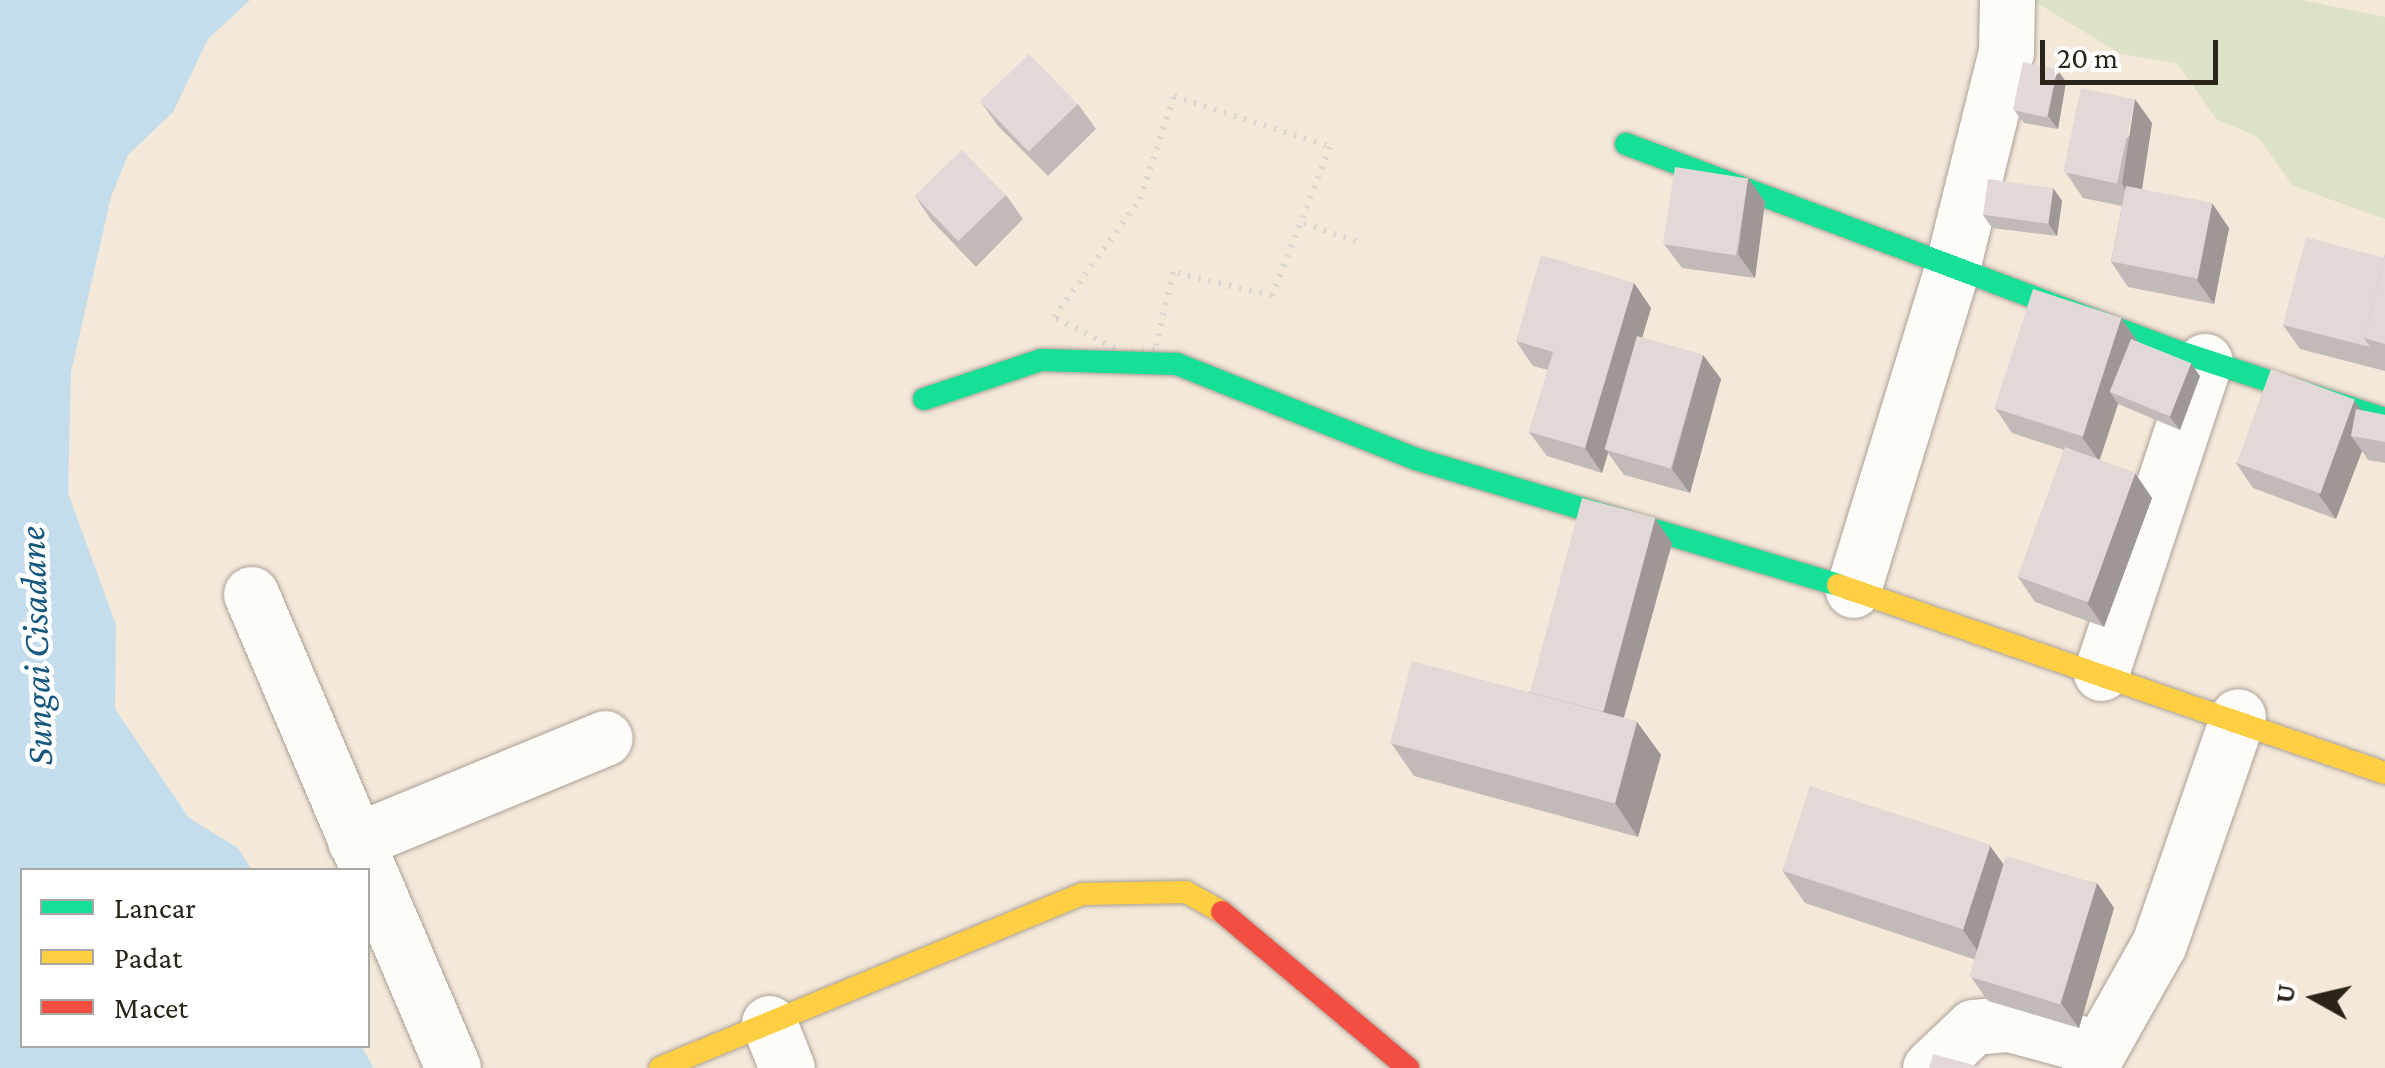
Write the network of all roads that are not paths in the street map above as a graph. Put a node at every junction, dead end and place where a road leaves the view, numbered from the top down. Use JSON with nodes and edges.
{"nodes":[{"id":1,"x":2007,"y":0,"type":"edge"},
{"id":2,"x":1626,"y":144,"type":"dead end"},
{"id":3,"x":1953,"y":264,"type":"junction"},
{"id":4,"x":2205,"y":361,"type":"junction"},
{"id":5,"x":924,"y":399,"type":"dead end"},
{"id":6,"x":2385,"y":419,"type":"edge"},
{"id":7,"x":1853,"y":590,"type":"junction"},
{"id":8,"x":250,"y":594,"type":"dead end"},
{"id":9,"x":2101,"y":672,"type":"junction"},
{"id":10,"x":2238,"y":716,"type":"junction"},
{"id":11,"x":605,"y":738,"type":"dead end"},
{"id":12,"x":2385,"y":773,"type":"edge"},
{"id":13,"x":355,"y":840,"type":"junction"},
{"id":14,"x":367,"y":868,"type":"edge"},
{"id":15,"x":370,"y":875,"type":"edge"},
{"id":16,"x":778,"y":1046,"type":"edge"},
{"id":17,"x":2092,"y":1058,"type":"edge"},
{"id":18,"x":453,"y":1068,"type":"edge"},
{"id":19,"x":660,"y":1068,"type":"edge"},
{"id":20,"x":1408,"y":1068,"type":"edge"},
{"id":21,"x":1930,"y":1068,"type":"edge"}],
"edges":[{"from":1,"to":3,"type":"street"},
{"from":2,"to":3,"type":"street"},
{"from":3,"to":4,"type":"street"},
{"from":3,"to":7,"type":"street"},
{"from":4,"to":6,"type":"street"},
{"from":4,"to":9,"type":"street"},
{"from":5,"to":7,"type":"street"},
{"from":7,"to":9,"type":"street"},
{"from":8,"to":13,"type":"street"},
{"from":9,"to":10,"type":"street"},
{"from":10,"to":12,"type":"street"},
{"from":10,"to":17,"type":"street"},
{"from":11,"to":13,"type":"street"},
{"from":13,"to":14,"type":"street"},
{"from":15,"to":18,"type":"street"},
{"from":16,"to":19,"type":"street"},
{"from":16,"to":20,"type":"street"},
{"from":17,"to":21,"type":"street"}]}
